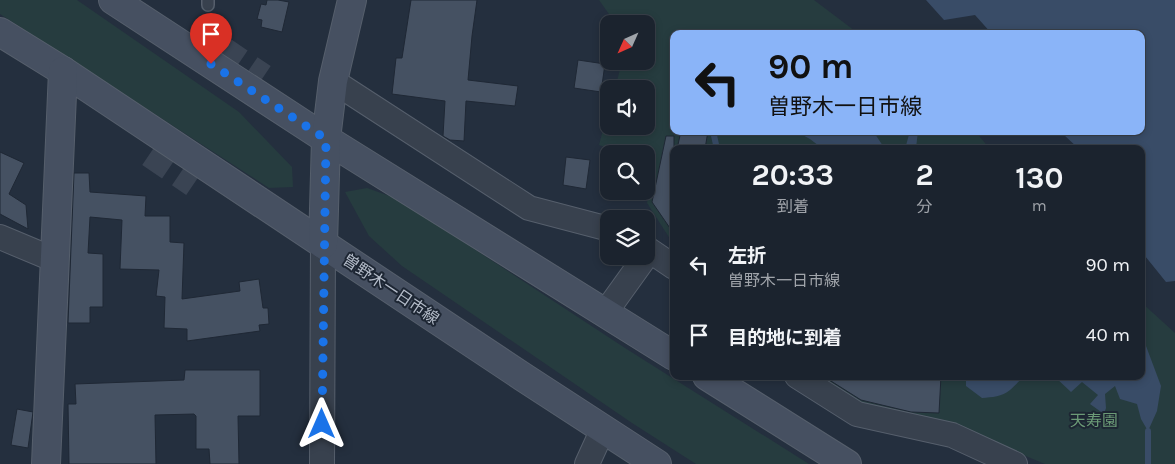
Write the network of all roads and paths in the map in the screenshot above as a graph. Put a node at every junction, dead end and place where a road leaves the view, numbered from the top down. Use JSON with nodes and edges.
{"nodes":[{"id":1,"x":113,"y":0,"type":"edge"},
{"id":2,"x":352,"y":0,"type":"edge"},
{"id":3,"x":0,"y":32,"type":"edge"},
{"id":4,"x":63,"y":71,"type":"junction"},
{"id":5,"x":333,"y":82,"type":"junction"},
{"id":6,"x":326,"y":139,"type":"junction"},
{"id":7,"x":600,"y":226,"type":"edge"},
{"id":8,"x":0,"y":236,"type":"edge"},
{"id":9,"x":323,"y":244,"type":"junction"},
{"id":10,"x":655,"y":257,"type":"edge"},
{"id":11,"x":55,"y":260,"type":"junction"},
{"id":12,"x":639,"y":265,"type":"edge"},
{"id":13,"x":670,"y":265,"type":"edge"},
{"id":14,"x":605,"y":313,"type":"junction"},
{"id":15,"x":670,"y":354,"type":"edge"},
{"id":16,"x":713,"y":380,"type":"edge"},
{"id":17,"x":803,"y":380,"type":"edge"},
{"id":18,"x":603,"y":429,"type":"junction"},
{"id":19,"x":46,"y":464,"type":"edge"},
{"id":20,"x":322,"y":464,"type":"edge"},
{"id":21,"x":587,"y":464,"type":"edge"},
{"id":22,"x":657,"y":464,"type":"edge"},
{"id":23,"x":847,"y":464,"type":"edge"},
{"id":24,"x":1015,"y":464,"type":"edge"}],
"edges":[{"from":1,"to":6,"type":"main road"},
{"from":2,"to":5,"type":"main road"},
{"from":3,"to":4,"type":"main road","name":"曽野木一日市線"},
{"from":4,"to":9,"type":"main road","name":"曽野木一日市線"},
{"from":4,"to":11,"type":"main road"},
{"from":5,"to":6,"type":"main road"},
{"from":5,"to":7,"type":"street"},
{"from":6,"to":9,"type":"main road"},
{"from":6,"to":14,"type":"main road"},
{"from":8,"to":11,"type":"street"},
{"from":9,"to":18,"type":"main road","name":"曽野木一日市線"},
{"from":9,"to":20,"type":"street"},
{"from":10,"to":13,"type":"street"},
{"from":11,"to":19,"type":"main road"},
{"from":12,"to":14,"type":"street"},
{"from":14,"to":15,"type":"main road"},
{"from":16,"to":23,"type":"main road"},
{"from":17,"to":24,"type":"street"},
{"from":18,"to":21,"type":"street"},
{"from":18,"to":22,"type":"main road","name":"曽野木一日市線"}]}
